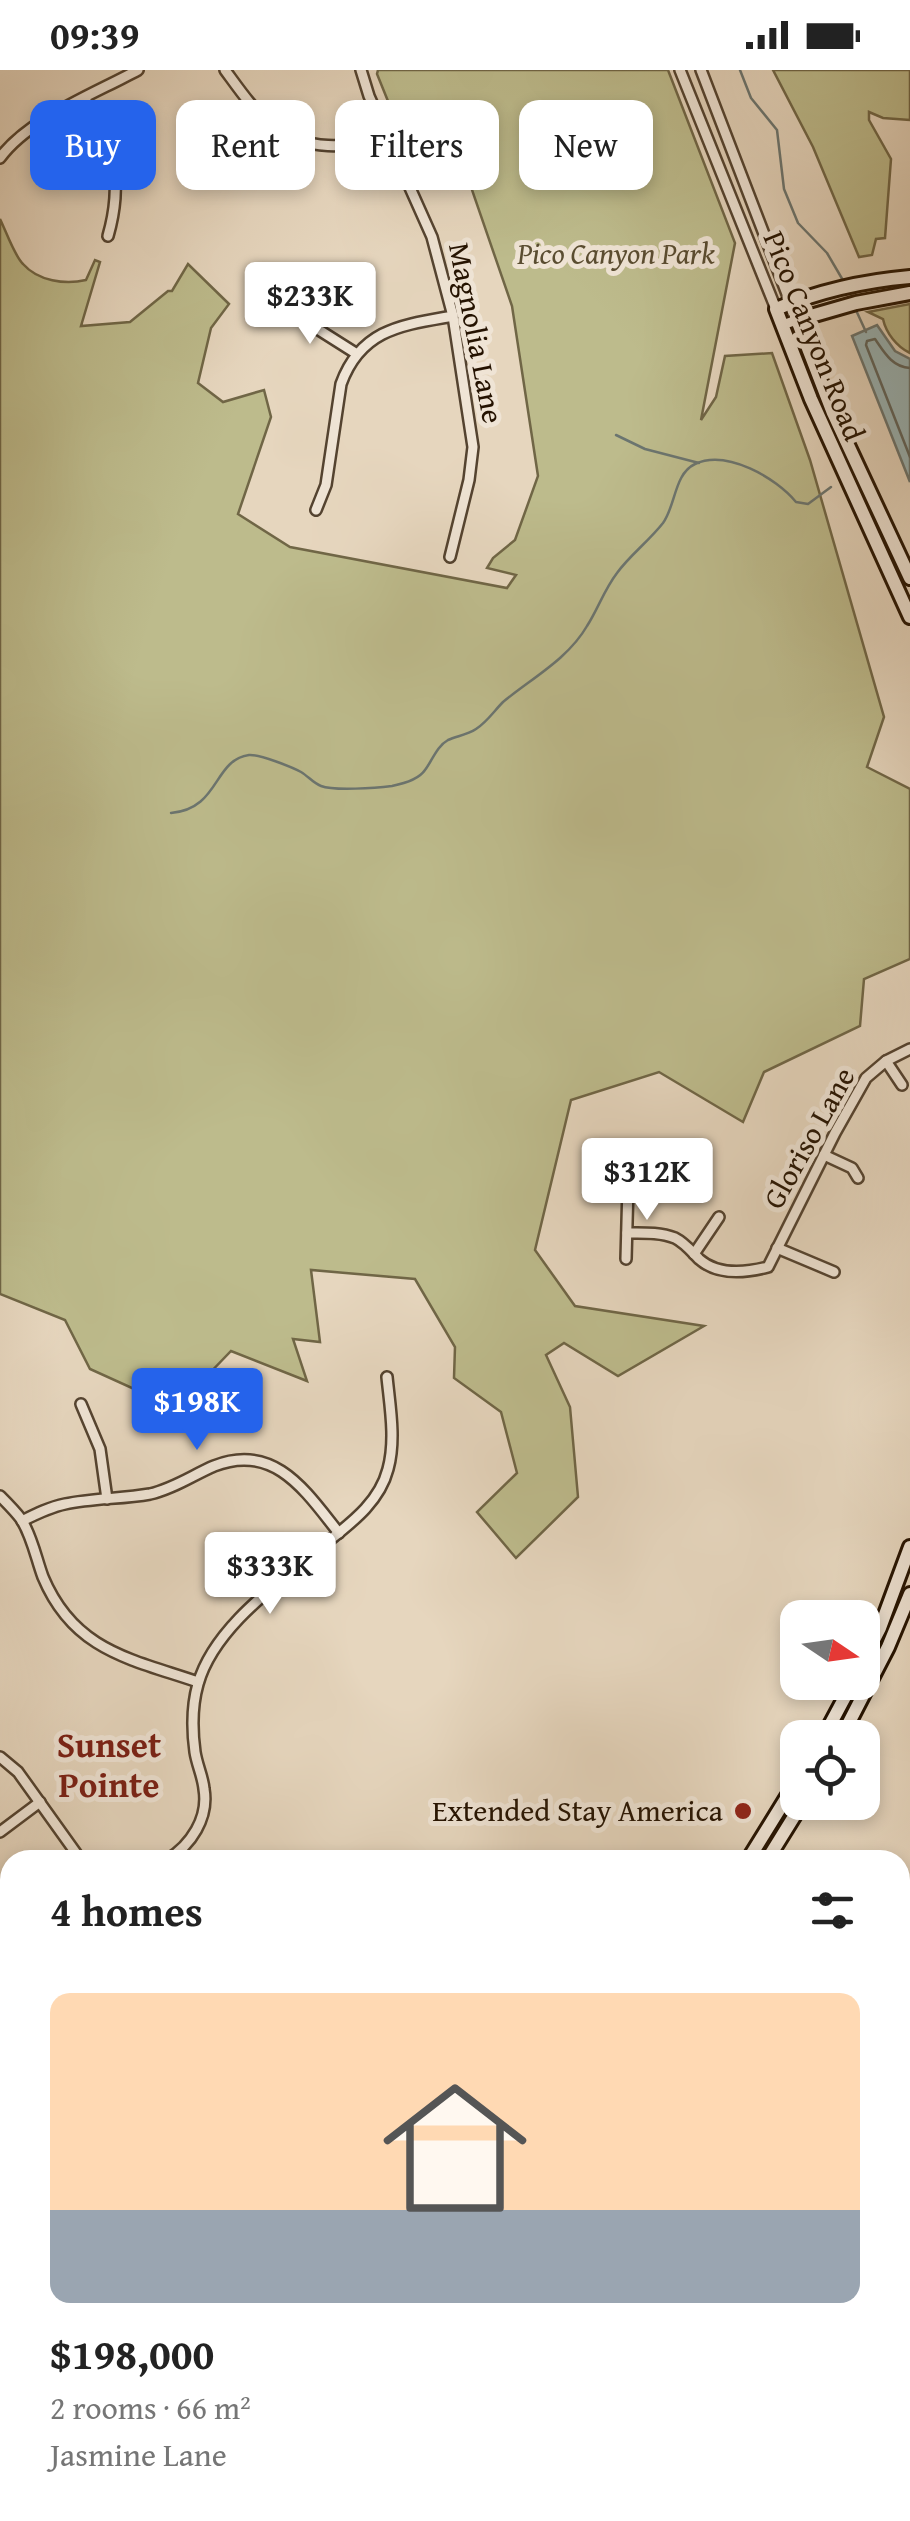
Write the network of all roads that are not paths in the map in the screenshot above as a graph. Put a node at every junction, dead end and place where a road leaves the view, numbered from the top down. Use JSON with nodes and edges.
{"nodes":[{"id":1,"x":138,"y":70,"type":"edge"},
{"id":2,"x":225,"y":70,"type":"edge"},
{"id":3,"x":362,"y":70,"type":"edge"},
{"id":4,"x":680,"y":70,"type":"edge"},
{"id":5,"x":701,"y":70,"type":"edge"},
{"id":6,"x":84,"y":99,"type":"junction"},
{"id":7,"x":372,"y":100,"type":"edge"},
{"id":8,"x":335,"y":144,"type":"edge"},
{"id":9,"x":0,"y":158,"type":"edge"},
{"id":10,"x":411,"y":190,"type":"edge"},
{"id":11,"x":108,"y":236,"type":"dead end"},
{"id":12,"x":910,"y":276,"type":"edge"},
{"id":13,"x":910,"y":293,"type":"edge"},
{"id":14,"x":791,"y":303,"type":"junction"},
{"id":15,"x":294,"y":305,"type":"dead end"},
{"id":16,"x":776,"y":309,"type":"junction"},
{"id":17,"x":453,"y":316,"type":"junction"},
{"id":18,"x":797,"y":320,"type":"junction"},
{"id":19,"x":782,"y":325,"type":"junction"},
{"id":20,"x":356,"y":354,"type":"junction"},
{"id":21,"x":316,"y":510,"type":"dead end"},
{"id":22,"x":450,"y":557,"type":"dead end"},
{"id":23,"x":910,"y":578,"type":"edge"},
{"id":24,"x":910,"y":617,"type":"edge"},
{"id":25,"x":910,"y":1049,"type":"edge"},
{"id":26,"x":886,"y":1061,"type":"junction"},
{"id":27,"x":902,"y":1084,"type":"dead end"},
{"id":28,"x":824,"y":1154,"type":"junction"},
{"id":29,"x":858,"y":1178,"type":"dead end"},
{"id":30,"x":628,"y":1186,"type":"dead end"},
{"id":31,"x":719,"y":1217,"type":"dead end"},
{"id":32,"x":627,"y":1233,"type":"junction"},
{"id":33,"x":777,"y":1248,"type":"junction"},
{"id":34,"x":694,"y":1254,"type":"junction"},
{"id":35,"x":626,"y":1258,"type":"dead end"},
{"id":36,"x":834,"y":1272,"type":"dead end"},
{"id":37,"x":387,"y":1378,"type":"dead end"},
{"id":38,"x":81,"y":1404,"type":"dead end"},
{"id":39,"x":0,"y":1496,"type":"edge"},
{"id":40,"x":108,"y":1498,"type":"junction"},
{"id":41,"x":22,"y":1521,"type":"junction"},
{"id":42,"x":339,"y":1533,"type":"junction"},
{"id":43,"x":910,"y":1547,"type":"edge"},
{"id":44,"x":910,"y":1594,"type":"edge"},
{"id":45,"x":880,"y":1628,"type":"edge"},
{"id":46,"x":198,"y":1682,"type":"junction"},
{"id":47,"x":851,"y":1720,"type":"edge"},
{"id":48,"x":0,"y":1758,"type":"edge"},
{"id":49,"x":40,"y":1802,"type":"junction"},
{"id":50,"x":780,"y":1808,"type":"edge"},
{"id":51,"x":792,"y":1820,"type":"edge"},
{"id":52,"x":0,"y":1832,"type":"edge"},
{"id":53,"x":74,"y":1850,"type":"edge"},
{"id":54,"x":180,"y":1850,"type":"edge"},
{"id":55,"x":754,"y":1850,"type":"edge"},
{"id":56,"x":773,"y":1850,"type":"edge"}],
"edges":[{"from":1,"to":6,"type":"street"},
{"from":2,"to":8,"type":"street"},
{"from":3,"to":7,"type":"street","name":"Magnolia Lane"},
{"from":4,"to":16,"type":"street","name":"Pico Canyon Road"},
{"from":5,"to":14,"type":"street","name":"Pico Canyon Road"},
{"from":6,"to":9,"type":"street"},
{"from":6,"to":11,"type":"street"},
{"from":10,"to":17,"type":"street","name":"Magnolia Lane"},
{"from":12,"to":14,"type":"main road"},
{"from":13,"to":18,"type":"main road"},
{"from":14,"to":16,"type":"main road"},
{"from":14,"to":18,"type":"street","name":"Pico Canyon Road"},
{"from":15,"to":20,"type":"street"},
{"from":16,"to":19,"type":"main road","name":"Pico Canyon Road"},
{"from":17,"to":20,"type":"street"},
{"from":17,"to":22,"type":"street","name":"Magnolia Lane"},
{"from":18,"to":19,"type":"street"},
{"from":18,"to":23,"type":"main road","name":"Pico Canyon Road"},
{"from":19,"to":24,"type":"main road","name":"Pico Canyon Road"},
{"from":20,"to":21,"type":"street"},
{"from":25,"to":26,"type":"street","name":"Gloriso Lane"},
{"from":26,"to":27,"type":"street"},
{"from":26,"to":28,"type":"street","name":"Gloriso Lane"},
{"from":28,"to":29,"type":"street"},
{"from":28,"to":33,"type":"street","name":"Gloriso Lane"},
{"from":30,"to":32,"type":"street"},
{"from":31,"to":34,"type":"street"},
{"from":32,"to":34,"type":"street"},
{"from":32,"to":35,"type":"street"},
{"from":33,"to":34,"type":"street","name":"Gloriso Lane"},
{"from":33,"to":36,"type":"street"},
{"from":37,"to":42,"type":"street"},
{"from":38,"to":40,"type":"street"},
{"from":39,"to":41,"type":"street"},
{"from":40,"to":41,"type":"street"},
{"from":40,"to":42,"type":"street"},
{"from":41,"to":46,"type":"street"},
{"from":42,"to":46,"type":"street"},
{"from":43,"to":45,"type":"main road"},
{"from":44,"to":47,"type":"main road"},
{"from":46,"to":54,"type":"street"},
{"from":48,"to":49,"type":"street"},
{"from":49,"to":52,"type":"street"},
{"from":49,"to":53,"type":"street"},
{"from":50,"to":55,"type":"main road"},
{"from":51,"to":56,"type":"main road"}]}
